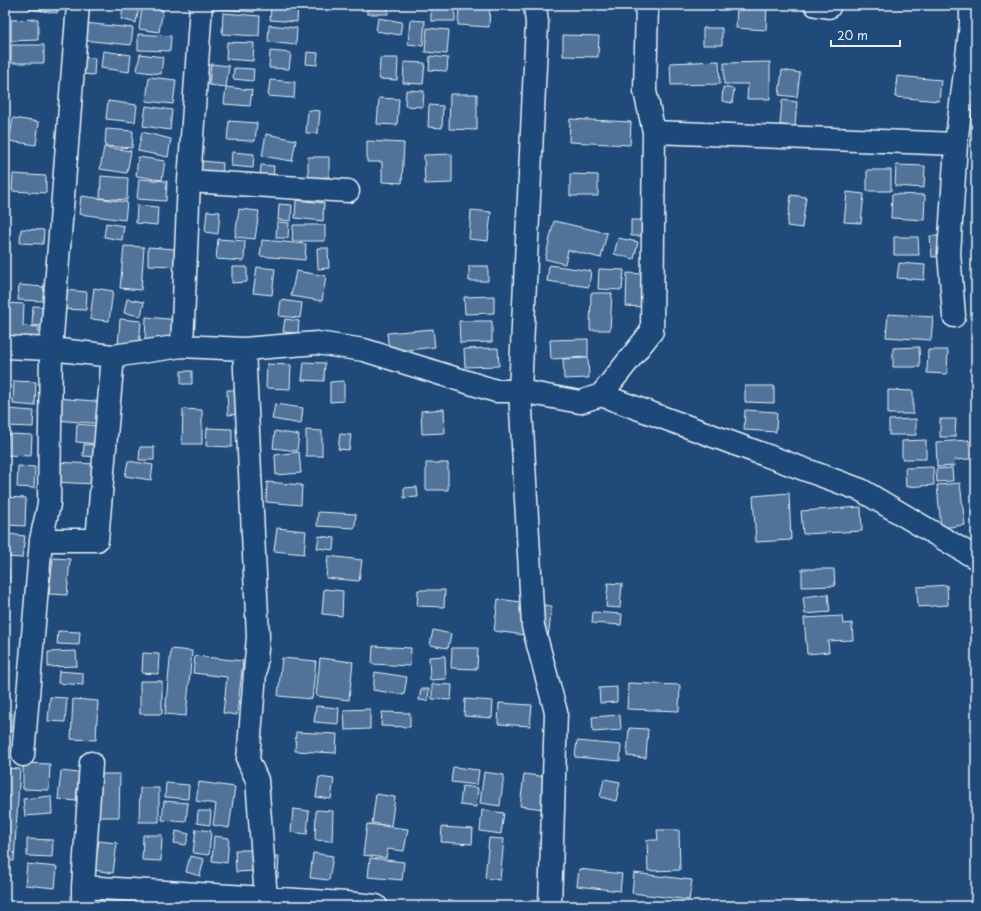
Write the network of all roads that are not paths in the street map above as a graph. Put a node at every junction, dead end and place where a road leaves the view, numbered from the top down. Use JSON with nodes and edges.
{"nodes":[{"id":1,"x":78,"y":5,"type":"edge"},
{"id":2,"x":201,"y":5,"type":"edge"},
{"id":3,"x":535,"y":5,"type":"edge"},
{"id":4,"x":647,"y":5,"type":"edge"},
{"id":5,"x":816,"y":5,"type":"edge"},
{"id":6,"x":829,"y":5,"type":"edge"},
{"id":7,"x":971,"y":5,"type":"edge"},
{"id":8,"x":654,"y":132,"type":"junction"},
{"id":9,"x":956,"y":144,"type":"junction"},
{"id":10,"x":189,"y":181,"type":"junction"},
{"id":11,"x":348,"y":191,"type":"dead end"},
{"id":12,"x":954,"y":316,"type":"dead end"},
{"id":13,"x":182,"y":346,"type":"junction"},
{"id":14,"x":5,"y":347,"type":"edge"},
{"id":15,"x":51,"y":349,"type":"junction"},
{"id":16,"x":244,"y":349,"type":"junction"},
{"id":17,"x":113,"y":356,"type":"junction"},
{"id":18,"x":520,"y":391,"type":"junction"},
{"id":19,"x":601,"y":395,"type":"junction"},
{"id":20,"x":41,"y":540,"type":"junction"},
{"id":21,"x":976,"y":558,"type":"edge"},
{"id":22,"x":23,"y":755,"type":"dead end"},
{"id":23,"x":90,"y":763,"type":"dead end"},
{"id":24,"x":83,"y":896,"type":"edge"},
{"id":25,"x":266,"y":898,"type":"junction"},
{"id":26,"x":376,"y":906,"type":"edge"},
{"id":27,"x":550,"y":906,"type":"edge"}],
"edges":[{"from":1,"to":15,"type":"street"},
{"from":2,"to":10,"type":"street"},
{"from":3,"to":18,"type":"street"},
{"from":4,"to":8,"type":"street"},
{"from":5,"to":6,"type":"street"},
{"from":7,"to":9,"type":"street"},
{"from":8,"to":9,"type":"street"},
{"from":8,"to":19,"type":"street"},
{"from":9,"to":12,"type":"street"},
{"from":10,"to":11,"type":"street"},
{"from":10,"to":13,"type":"street"},
{"from":13,"to":16,"type":"street"},
{"from":13,"to":17,"type":"street"},
{"from":14,"to":15,"type":"street"},
{"from":15,"to":17,"type":"street"},
{"from":15,"to":20,"type":"street"},
{"from":16,"to":18,"type":"street"},
{"from":16,"to":25,"type":"street"},
{"from":17,"to":20,"type":"street"},
{"from":18,"to":19,"type":"street"},
{"from":18,"to":27,"type":"street"},
{"from":19,"to":21,"type":"street"},
{"from":20,"to":22,"type":"street"},
{"from":23,"to":24,"type":"street"},
{"from":24,"to":25,"type":"street"},
{"from":25,"to":26,"type":"street"}]}
